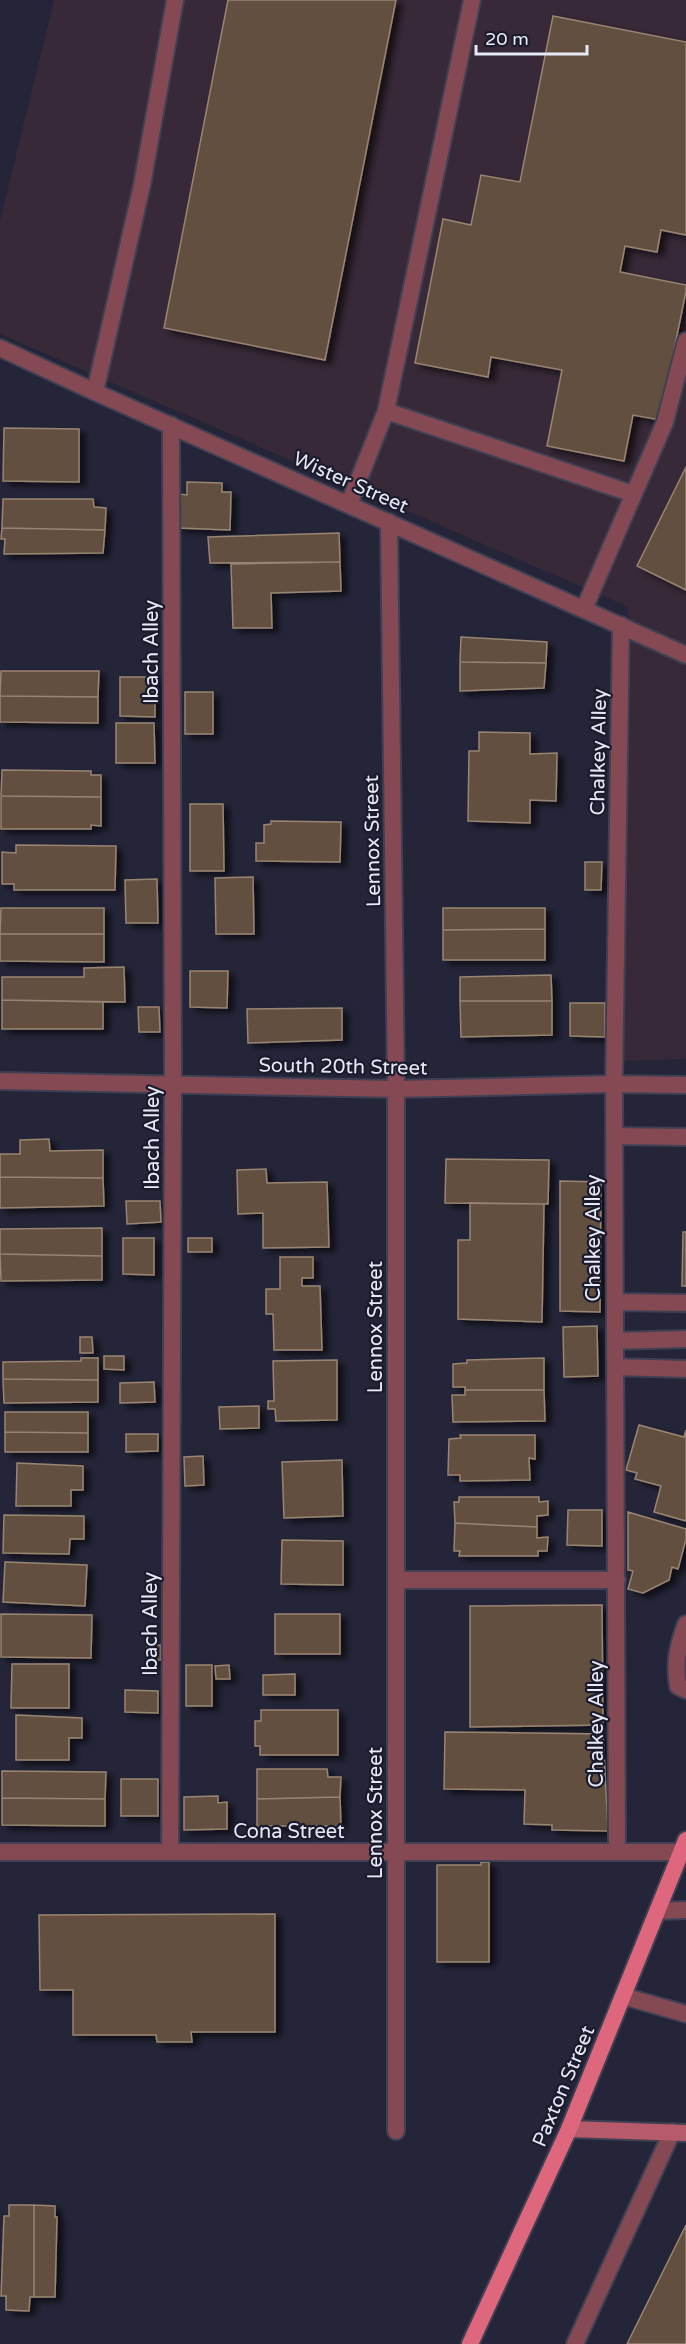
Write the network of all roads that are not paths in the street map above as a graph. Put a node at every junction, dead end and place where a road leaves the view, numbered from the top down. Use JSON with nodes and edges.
{"nodes":[{"id":1,"x":175,"y":0,"type":"edge"},
{"id":2,"x":472,"y":0,"type":"edge"},
{"id":3,"x":686,"y":341,"type":"edge"},
{"id":4,"x":0,"y":348,"type":"edge"},
{"id":5,"x":95,"y":392,"type":"junction"},
{"id":6,"x":386,"y":411,"type":"junction"},
{"id":7,"x":171,"y":424,"type":"junction"},
{"id":8,"x":633,"y":494,"type":"junction"},
{"id":9,"x":349,"y":504,"type":"junction"},
{"id":10,"x":389,"y":522,"type":"junction"},
{"id":11,"x":584,"y":609,"type":"junction"},
{"id":12,"x":621,"y":625,"type":"junction"},
{"id":13,"x":686,"y":655,"type":"edge"},
{"id":14,"x":0,"y":1081,"type":"edge"},
{"id":15,"x":173,"y":1084,"type":"junction"},
{"id":16,"x":614,"y":1084,"type":"junction"},
{"id":17,"x":686,"y":1085,"type":"edge"},
{"id":18,"x":396,"y":1089,"type":"junction"},
{"id":19,"x":614,"y":1136,"type":"junction"},
{"id":20,"x":686,"y":1137,"type":"edge"},
{"id":21,"x":615,"y":1302,"type":"junction"},
{"id":22,"x":686,"y":1303,"type":"edge"},
{"id":23,"x":686,"y":1339,"type":"edge"},
{"id":24,"x":615,"y":1341,"type":"junction"},
{"id":25,"x":615,"y":1367,"type":"junction"},
{"id":26,"x":685,"y":1371,"type":"edge"},
{"id":27,"x":396,"y":1580,"type":"junction"},
{"id":28,"x":617,"y":1580,"type":"junction"},
{"id":29,"x":686,"y":1624,"type":"edge"},
{"id":30,"x":686,"y":1690,"type":"edge"},
{"id":31,"x":684,"y":1848,"type":"edge"},
{"id":32,"x":0,"y":1852,"type":"edge"},
{"id":33,"x":170,"y":1852,"type":"junction"},
{"id":34,"x":396,"y":1852,"type":"junction"},
{"id":35,"x":617,"y":1852,"type":"junction"},
{"id":36,"x":686,"y":1910,"type":"edge"},
{"id":37,"x":657,"y":1911,"type":"junction"},
{"id":38,"x":623,"y":1996,"type":"junction"},
{"id":39,"x":686,"y":2014,"type":"edge"},
{"id":40,"x":569,"y":2129,"type":"junction"},
{"id":41,"x":396,"y":2131,"type":"dead end"},
{"id":42,"x":679,"y":2133,"type":"edge"},
{"id":43,"x":470,"y":2344,"type":"edge"},
{"id":44,"x":575,"y":2344,"type":"edge"}],
"edges":[{"from":1,"to":5,"type":"street"},
{"from":2,"to":6,"type":"street"},
{"from":3,"to":8,"type":"street"},
{"from":4,"to":5,"type":"street","name":"Wister Street"},
{"from":5,"to":7,"type":"street","name":"Wister Street"},
{"from":6,"to":8,"type":"street"},
{"from":6,"to":9,"type":"street"},
{"from":7,"to":9,"type":"street","name":"Wister Street"},
{"from":7,"to":15,"type":"street","name":"Ibach Alley"},
{"from":8,"to":11,"type":"street"},
{"from":9,"to":10,"type":"street","name":"Wister Street"},
{"from":10,"to":11,"type":"street","name":"Wister Street"},
{"from":10,"to":18,"type":"street","name":"Lennox Street"},
{"from":11,"to":12,"type":"street","name":"Wister Street"},
{"from":12,"to":13,"type":"street","name":"Wister Street"},
{"from":12,"to":16,"type":"street","name":"Chalkey Alley"},
{"from":14,"to":15,"type":"street","name":"South 20th Street"},
{"from":15,"to":18,"type":"street","name":"South 20th Street"},
{"from":15,"to":33,"type":"street","name":"Ibach Alley"},
{"from":16,"to":17,"type":"street","name":"South 20th Street"},
{"from":16,"to":18,"type":"street","name":"South 20th Street"},
{"from":16,"to":19,"type":"street","name":"Chalkey Alley"},
{"from":18,"to":27,"type":"street","name":"Lennox Street"},
{"from":19,"to":20,"type":"street"},
{"from":19,"to":21,"type":"street","name":"Chalkey Alley"},
{"from":21,"to":22,"type":"street"},
{"from":21,"to":24,"type":"street","name":"Chalkey Alley"},
{"from":23,"to":24,"type":"street"},
{"from":24,"to":25,"type":"street","name":"Chalkey Alley"},
{"from":25,"to":26,"type":"street"},
{"from":25,"to":28,"type":"street","name":"Chalkey Alley"},
{"from":27,"to":28,"type":"street"},
{"from":27,"to":34,"type":"street","name":"Lennox Street"},
{"from":28,"to":35,"type":"street","name":"Chalkey Alley"},
{"from":29,"to":30,"type":"street"},
{"from":31,"to":35,"type":"street","name":"Cona Street"},
{"from":31,"to":37,"type":"main road","name":"Paxton Street"},
{"from":32,"to":33,"type":"street","name":"Cona Street"},
{"from":33,"to":34,"type":"street","name":"Cona Street"},
{"from":34,"to":35,"type":"street","name":"Cona Street"},
{"from":34,"to":41,"type":"street","name":"Lennox Street"},
{"from":36,"to":37,"type":"street"},
{"from":37,"to":38,"type":"main road","name":"Paxton Street"},
{"from":38,"to":39,"type":"street"},
{"from":38,"to":40,"type":"main road","name":"Paxton Street"},
{"from":40,"to":42,"type":"main road"},
{"from":40,"to":43,"type":"main road","name":"Paxton Street"},
{"from":42,"to":44,"type":"street"}]}
